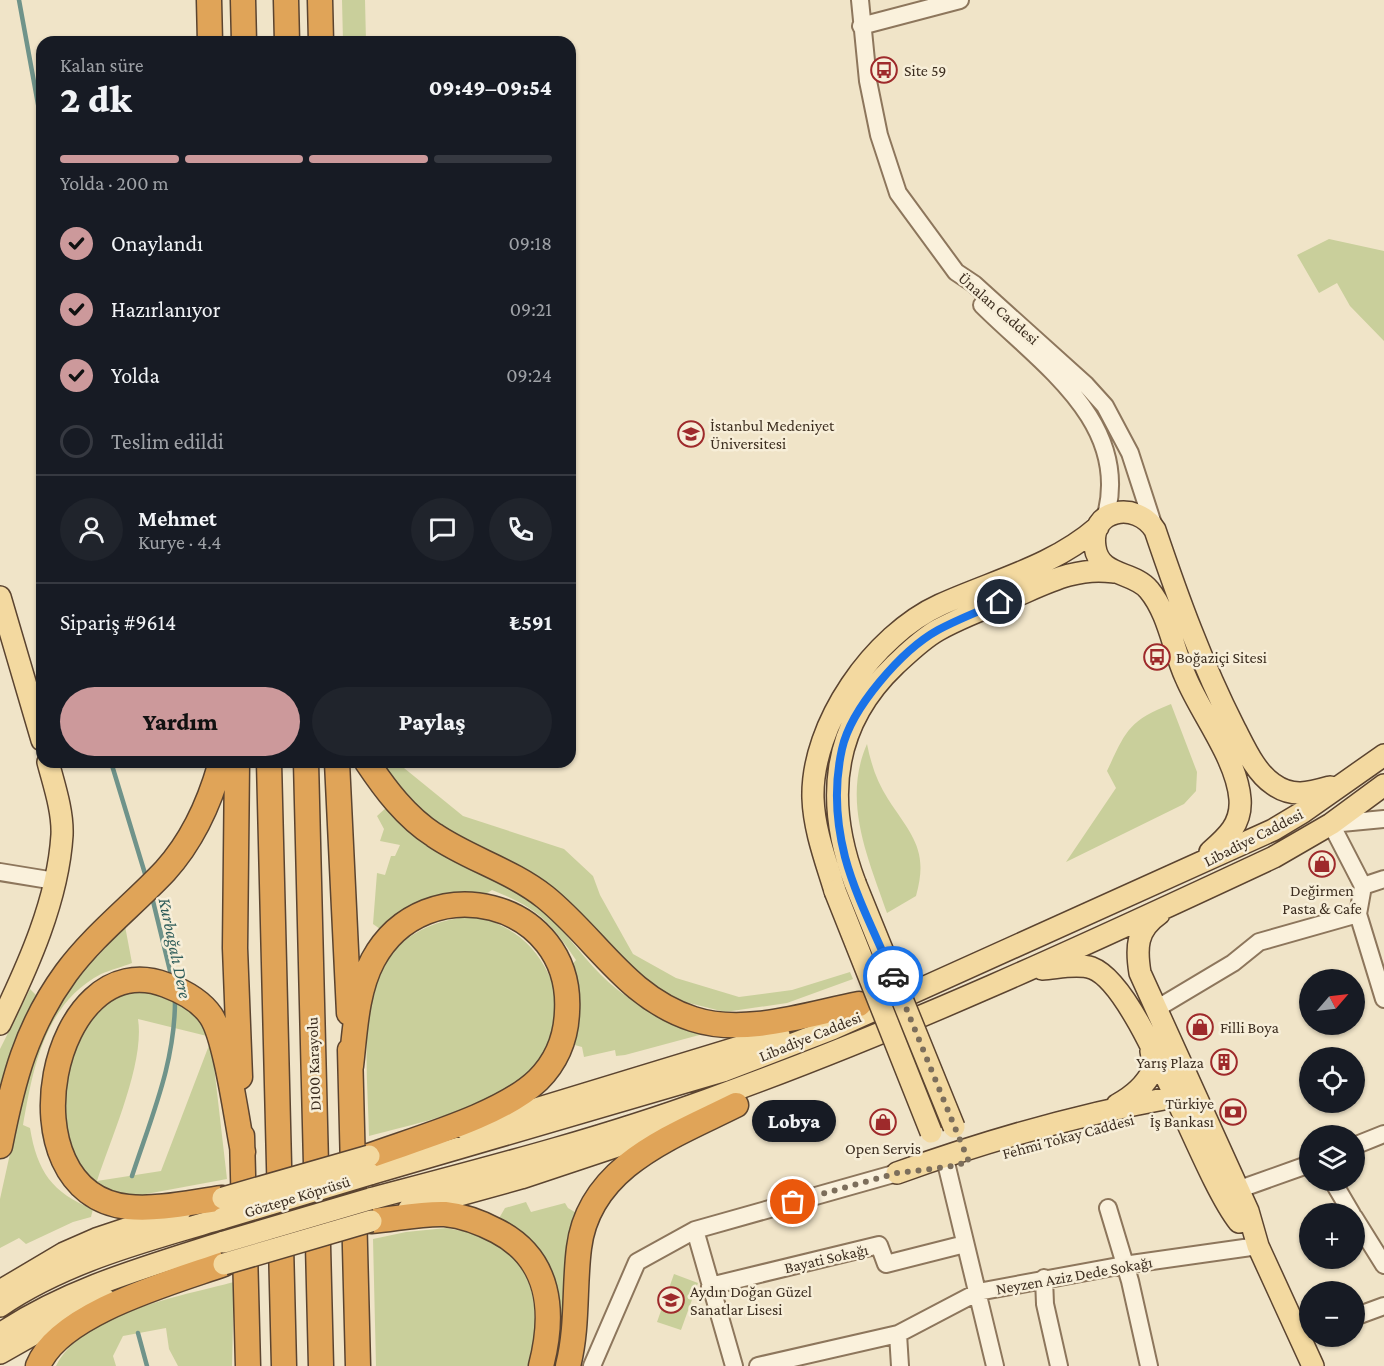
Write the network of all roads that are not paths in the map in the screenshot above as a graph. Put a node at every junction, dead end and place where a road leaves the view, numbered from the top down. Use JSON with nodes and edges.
{"nodes":[{"id":1,"x":209,"y":0,"type":"edge"},
{"id":2,"x":243,"y":0,"type":"edge"},
{"id":3,"x":286,"y":0,"type":"edge"},
{"id":4,"x":320,"y":0,"type":"edge"},
{"id":5,"x":860,"y":0,"type":"edge"},
{"id":6,"x":960,"y":0,"type":"edge"},
{"id":7,"x":861,"y":26,"type":"junction"},
{"id":8,"x":210,"y":36,"type":"edge"},
{"id":9,"x":244,"y":36,"type":"edge"},
{"id":10,"x":287,"y":36,"type":"edge"},
{"id":11,"x":321,"y":36,"type":"edge"},
{"id":12,"x":956,"y":272,"type":"junction"},
{"id":13,"x":1102,"y":523,"type":"junction"},
{"id":14,"x":1157,"y":534,"type":"junction"},
{"id":15,"x":1118,"y":573,"type":"junction"},
{"id":16,"x":0,"y":597,"type":"edge"},
{"id":17,"x":36,"y":720,"type":"edge"},
{"id":18,"x":1384,"y":754,"type":"edge"},
{"id":19,"x":49,"y":768,"type":"edge"},
{"id":20,"x":218,"y":768,"type":"edge"},
{"id":21,"x":237,"y":768,"type":"edge"},
{"id":22,"x":269,"y":768,"type":"edge"},
{"id":23,"x":306,"y":768,"type":"edge"},
{"id":24,"x":337,"y":768,"type":"edge"},
{"id":25,"x":371,"y":768,"type":"edge"},
{"id":26,"x":1342,"y":784,"type":"junction"},
{"id":27,"x":1384,"y":785,"type":"edge"},
{"id":28,"x":1384,"y":819,"type":"edge"},
{"id":29,"x":1331,"y":824,"type":"junction"},
{"id":30,"x":1188,"y":870,"type":"junction"},
{"id":31,"x":0,"y":872,"type":"edge"},
{"id":32,"x":1384,"y":879,"type":"edge"},
{"id":33,"x":55,"y":881,"type":"junction"},
{"id":34,"x":1363,"y":886,"type":"junction"},
{"id":35,"x":1180,"y":901,"type":"junction"},
{"id":36,"x":1358,"y":914,"type":"junction"},
{"id":37,"x":996,"y":955,"type":"junction"},
{"id":38,"x":1021,"y":972,"type":"junction"},
{"id":39,"x":1383,"y":995,"type":"edge"},
{"id":40,"x":859,"y":1004,"type":"junction"},
{"id":41,"x":1156,"y":1009,"type":"junction"},
{"id":42,"x":0,"y":1024,"type":"edge"},
{"id":43,"x":863,"y":1041,"type":"junction"},
{"id":44,"x":1150,"y":1048,"type":"junction"},
{"id":45,"x":351,"y":1066,"type":"junction"},
{"id":46,"x":1174,"y":1097,"type":"junction"},
{"id":47,"x":1198,"y":1101,"type":"junction"},
{"id":48,"x":736,"y":1105,"type":"junction"},
{"id":49,"x":1102,"y":1113,"type":"junction"},
{"id":50,"x":1187,"y":1124,"type":"junction"},
{"id":51,"x":1384,"y":1134,"type":"edge"},
{"id":52,"x":1365,"y":1142,"type":"edge"},
{"id":53,"x":0,"y":1146,"type":"edge"},
{"id":54,"x":243,"y":1152,"type":"junction"},
{"id":55,"x":967,"y":1156,"type":"junction"},
{"id":56,"x":945,"y":1162,"type":"junction"},
{"id":57,"x":370,"y":1165,"type":"junction"},
{"id":58,"x":1299,"y":1168,"type":"edge"},
{"id":59,"x":897,"y":1173,"type":"joint"},
{"id":60,"x":1238,"y":1190,"type":"junction"},
{"id":61,"x":223,"y":1208,"type":"junction"},
{"id":62,"x":1108,"y":1208,"type":"dead end"},
{"id":63,"x":371,"y":1210,"type":"junction"},
{"id":64,"x":150,"y":1214,"type":"junction"},
{"id":65,"x":695,"y":1230,"type":"junction"},
{"id":66,"x":1365,"y":1234,"type":"edge"},
{"id":67,"x":965,"y":1244,"type":"junction"},
{"id":68,"x":1258,"y":1246,"type":"junction"},
{"id":69,"x":224,"y":1253,"type":"junction"},
{"id":70,"x":1124,"y":1265,"type":"junction"},
{"id":71,"x":1384,"y":1265,"type":"edge"},
{"id":72,"x":1044,"y":1278,"type":"junction"},
{"id":73,"x":710,"y":1286,"type":"junction"},
{"id":74,"x":0,"y":1291,"type":"edge"},
{"id":75,"x":978,"y":1292,"type":"junction"},
{"id":76,"x":0,"y":1306,"type":"edge"},
{"id":77,"x":1384,"y":1306,"type":"edge"},
{"id":78,"x":1365,"y":1313,"type":"edge"},
{"id":79,"x":246,"y":1319,"type":"junction"},
{"id":80,"x":1299,"y":1325,"type":"edge"},
{"id":81,"x":0,"y":1334,"type":"edge"},
{"id":82,"x":898,"y":1334,"type":"junction"},
{"id":83,"x":1308,"y":1347,"type":"edge"},
{"id":84,"x":0,"y":1353,"type":"edge"},
{"id":85,"x":358,"y":1354,"type":"edge"},
{"id":86,"x":38,"y":1366,"type":"edge"},
{"id":87,"x":242,"y":1366,"type":"edge"},
{"id":88,"x":248,"y":1366,"type":"edge"},
{"id":89,"x":284,"y":1366,"type":"edge"},
{"id":90,"x":321,"y":1366,"type":"edge"},
{"id":91,"x":363,"y":1366,"type":"edge"},
{"id":92,"x":541,"y":1366,"type":"edge"},
{"id":93,"x":568,"y":1366,"type":"edge"},
{"id":94,"x":592,"y":1366,"type":"edge"},
{"id":95,"x":734,"y":1366,"type":"edge"},
{"id":96,"x":758,"y":1366,"type":"edge"},
{"id":97,"x":900,"y":1366,"type":"edge"},
{"id":98,"x":995,"y":1366,"type":"edge"},
{"id":99,"x":1059,"y":1366,"type":"edge"},
{"id":100,"x":1149,"y":1366,"type":"edge"},
{"id":101,"x":1312,"y":1366,"type":"edge"}],
"edges":[{"from":1,"to":8,"type":"highway"},
{"from":2,"to":9,"type":"highway"},
{"from":3,"to":10,"type":"highway"},
{"from":4,"to":11,"type":"highway"},
{"from":5,"to":7,"type":"street","name":"Ünalan Caddesi"},
{"from":6,"to":7,"type":"street"},
{"from":7,"to":12,"type":"street","name":"Ünalan Caddesi"},
{"from":12,"to":13,"type":"street"},
{"from":12,"to":14,"type":"street","name":"Ünalan Caddesi"},
{"from":13,"to":14,"type":"main road"},
{"from":13,"to":15,"type":"main road"},
{"from":13,"to":56,"type":"main road","bridge":true},
{"from":14,"to":15,"type":"main road"},
{"from":14,"to":26,"type":"main road"},
{"from":15,"to":30,"type":"main road"},
{"from":15,"to":55,"type":"main road","bridge":true},
{"from":16,"to":17,"type":"main road"},
{"from":18,"to":26,"type":"main road","name":"Libadiye Caddesi"},
{"from":19,"to":33,"type":"main road"},
{"from":20,"to":53,"type":"highway"},
{"from":21,"to":54,"type":"highway"},
{"from":22,"to":89,"type":"highway"},
{"from":23,"to":90,"type":"highway","name":"D100 Karayolu"},
{"from":24,"to":45,"type":"highway"},
{"from":25,"to":40,"type":"highway"},
{"from":26,"to":30,"type":"main road","name":"Libadiye Caddesi"},
{"from":27,"to":29,"type":"main road","name":"Libadiye Caddesi"},
{"from":28,"to":29,"type":"street"},
{"from":29,"to":34,"type":"street"},
{"from":29,"to":35,"type":"main road","name":"Libadiye Caddesi"},
{"from":30,"to":37,"type":"main road","name":"Libadiye Caddesi"},
{"from":31,"to":33,"type":"street"},
{"from":32,"to":34,"type":"street"},
{"from":33,"to":42,"type":"main road"},
{"from":34,"to":36,"type":"street"},
{"from":35,"to":38,"type":"main road","name":"Libadiye Caddesi"},
{"from":35,"to":41,"type":"main road"},
{"from":36,"to":39,"type":"street"},
{"from":36,"to":41,"type":"street"},
{"from":37,"to":40,"type":"main road"},
{"from":37,"to":57,"type":"main road","name":"Libadiye Caddesi"},
{"from":38,"to":43,"type":"main road","name":"Libadiye Caddesi"},
{"from":38,"to":44,"type":"main road"},
{"from":40,"to":57,"type":"main road"},
{"from":41,"to":47,"type":"main road"},
{"from":43,"to":48,"type":"main road"},
{"from":43,"to":63,"type":"main road","name":"Libadiye Caddesi"},
{"from":44,"to":46,"type":"main road"},
{"from":44,"to":49,"type":"main road"},
{"from":45,"to":57,"type":"highway"},
{"from":45,"to":85,"type":"highway"},
{"from":46,"to":47,"type":"main road"},
{"from":46,"to":49,"type":"main road"},
{"from":46,"to":50,"type":"main road"},
{"from":47,"to":60,"type":"main road"},
{"from":48,"to":63,"type":"main road"},
{"from":48,"to":93,"type":"highway"},
{"from":49,"to":55,"type":"main road","name":"Fehmi Tokay Caddesi"},
{"from":50,"to":55,"type":"main road","name":"Fehmi Tokay Caddesi"},
{"from":50,"to":68,"type":"main road"},
{"from":51,"to":52,"type":"street"},
{"from":54,"to":64,"type":"highway"},
{"from":54,"to":79,"type":"highway"},
{"from":55,"to":56,"type":"main road","name":"Fehmi Tokay Caddesi"},
{"from":56,"to":59,"type":"main road","name":"Fehmi Tokay Caddesi"},
{"from":56,"to":67,"type":"street"},
{"from":57,"to":61,"type":"main road","name":"Göztepe Köprüsü","bridge":true},
{"from":58,"to":60,"type":"street"},
{"from":59,"to":65,"type":"street"},
{"from":60,"to":68,"type":"main road"},
{"from":61,"to":64,"type":"highway"},
{"from":61,"to":76,"type":"main road","name":"Göztepe Köprüsü"},
{"from":62,"to":70,"type":"street"},
{"from":63,"to":69,"type":"main road","name":"Göztepe Köprüsü","bridge":true},
{"from":63,"to":92,"type":"highway"},
{"from":64,"to":74,"type":"main road"},
{"from":65,"to":73,"type":"street"},
{"from":65,"to":94,"type":"street"},
{"from":66,"to":71,"type":"street"},
{"from":67,"to":73,"type":"street","name":"Bayati Sokağı"},
{"from":67,"to":75,"type":"street"},
{"from":68,"to":70,"type":"street","name":"Neyzen Aziz Dede Sokağı"},
{"from":68,"to":80,"type":"main road"},
{"from":69,"to":81,"type":"main road"},
{"from":69,"to":84,"type":"main road"},
{"from":69,"to":86,"type":"highway"},
{"from":70,"to":72,"type":"street","name":"Neyzen Aziz Dede Sokağı"},
{"from":70,"to":100,"type":"street"},
{"from":72,"to":75,"type":"street","name":"Neyzen Aziz Dede Sokağı"},
{"from":72,"to":99,"type":"street"},
{"from":73,"to":95,"type":"street"},
{"from":75,"to":82,"type":"street","name":"Neyzen Aziz Dede Sokağı"},
{"from":75,"to":98,"type":"street"},
{"from":77,"to":78,"type":"street"},
{"from":79,"to":87,"type":"highway"},
{"from":79,"to":88,"type":"highway"},
{"from":82,"to":96,"type":"street","name":"Neyzen Aziz Dede Sokağı"},
{"from":82,"to":97,"type":"street"},
{"from":83,"to":101,"type":"main road"},
{"from":85,"to":91,"type":"highway"}]}
